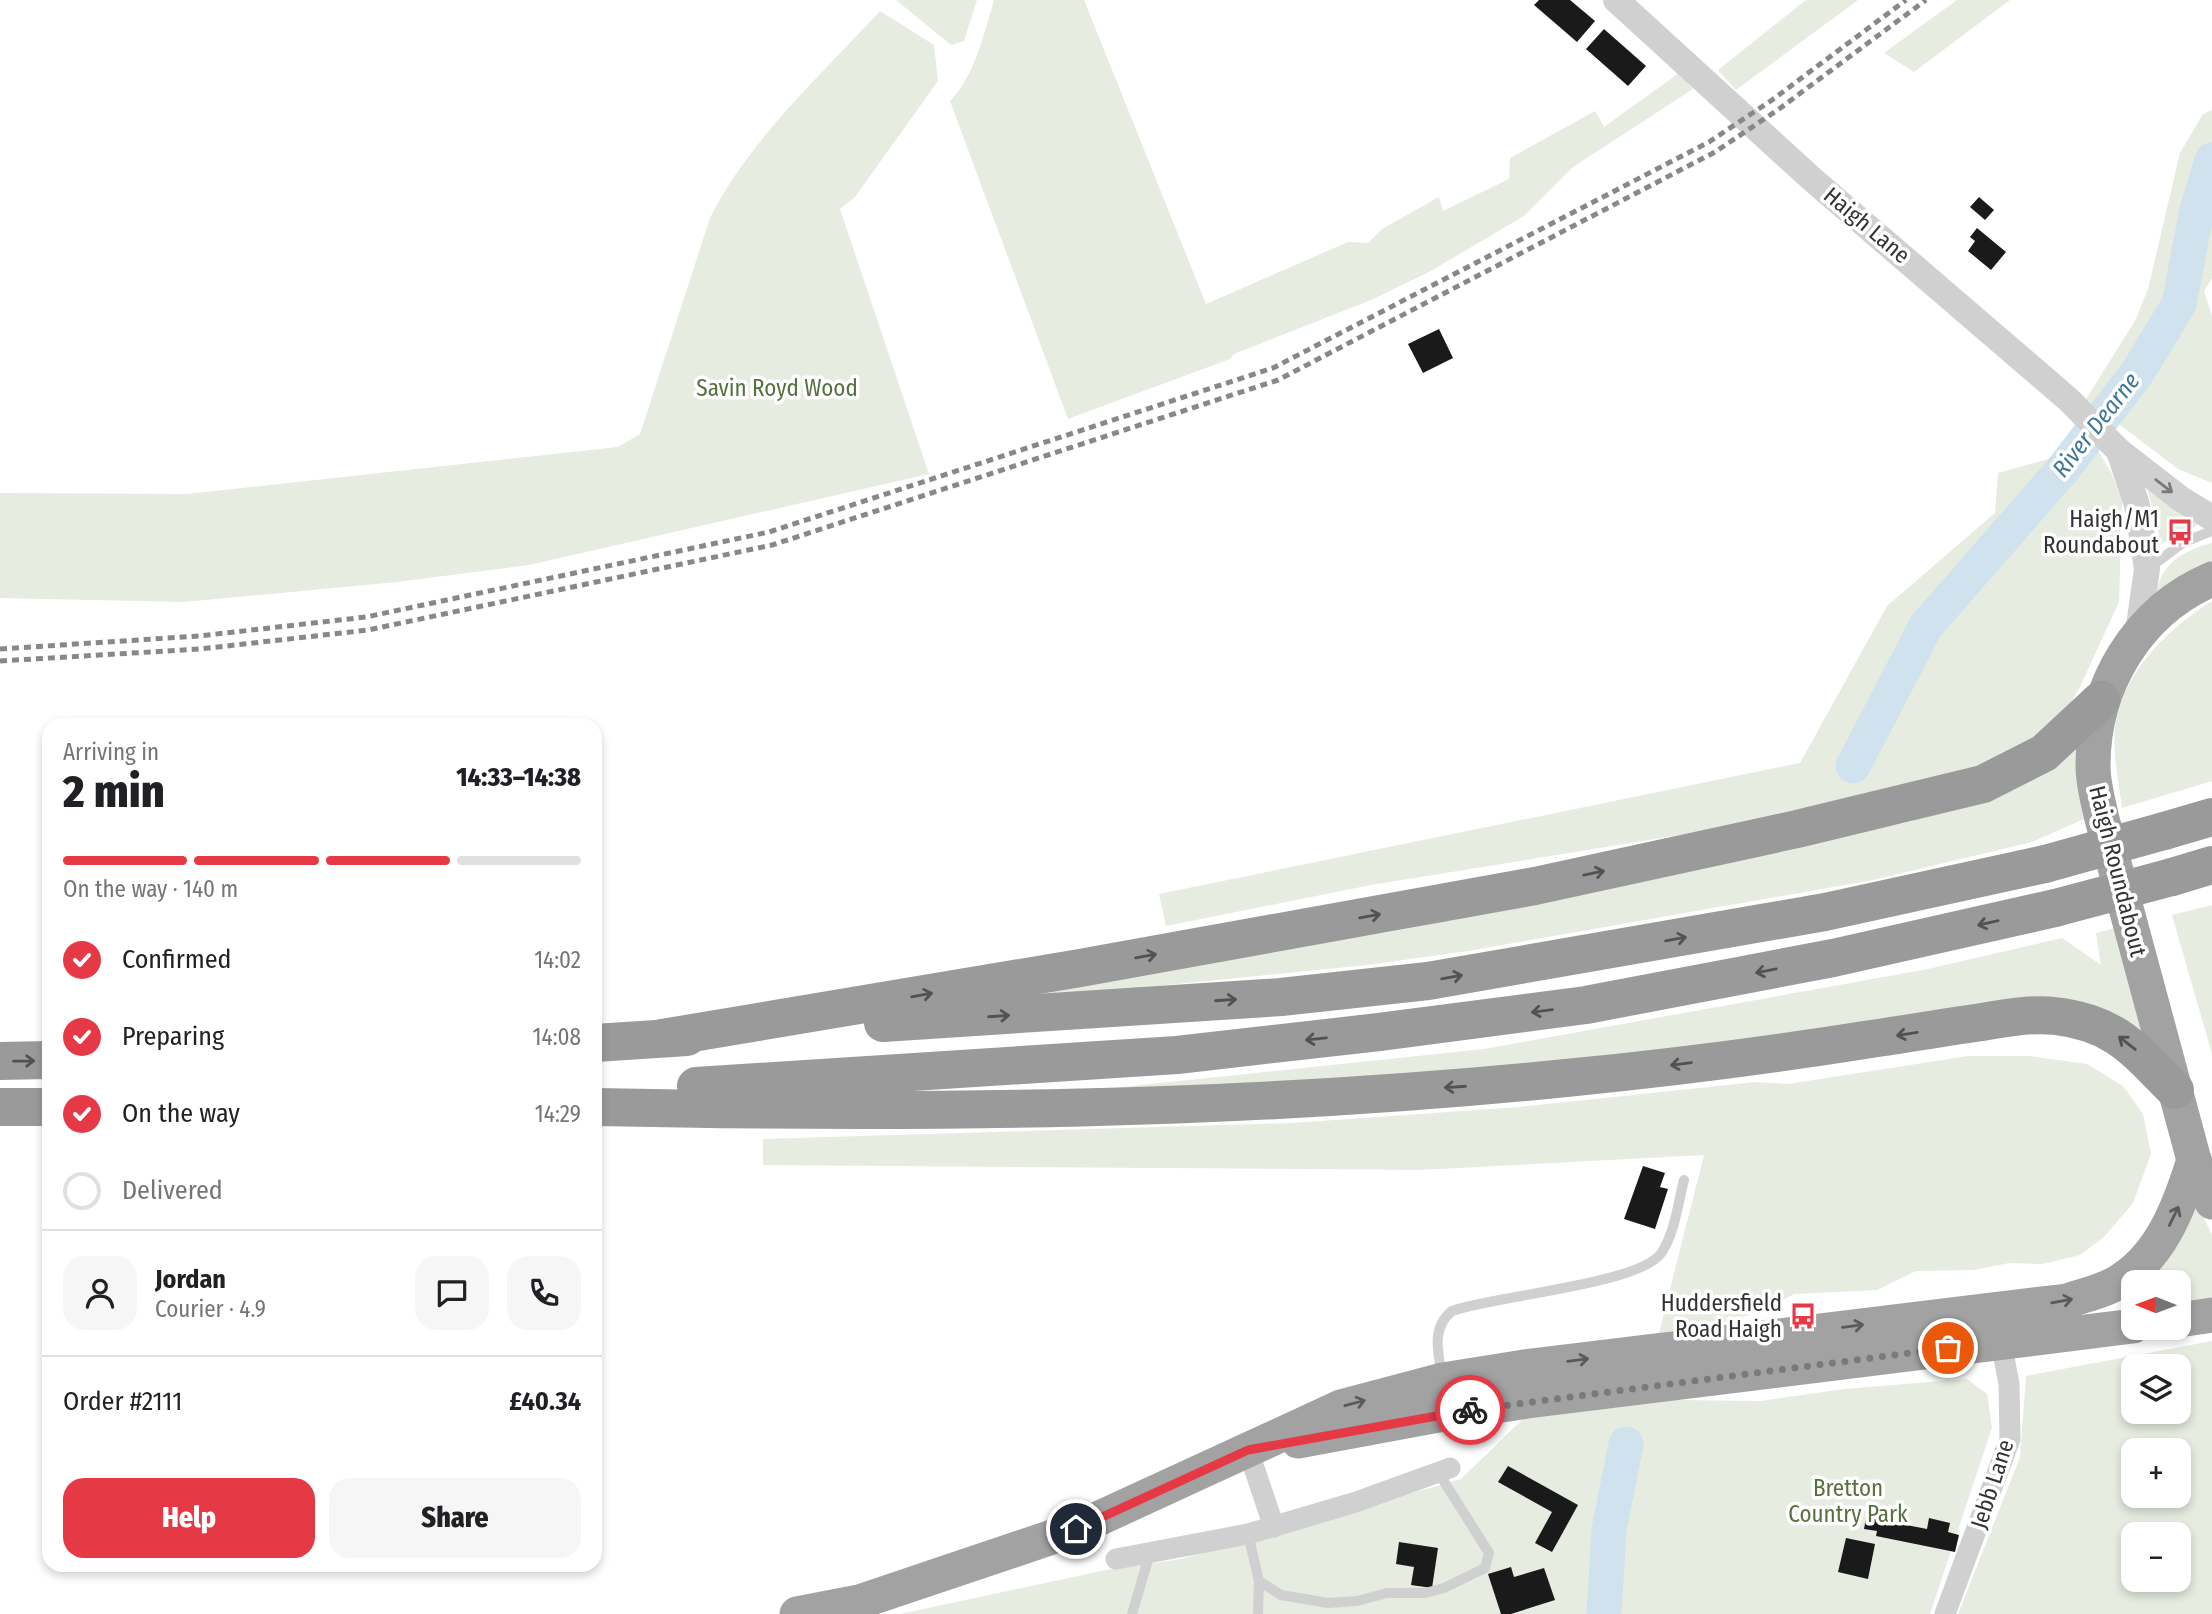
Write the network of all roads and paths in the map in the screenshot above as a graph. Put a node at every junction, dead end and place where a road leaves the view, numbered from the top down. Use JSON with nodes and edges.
{"nodes":[{"id":1,"x":1616,"y":0,"type":"edge"},
{"id":2,"x":2114,"y":446,"type":"junction"},
{"id":3,"x":2212,"y":518,"type":"edge"},
{"id":4,"x":2212,"y":531,"type":"edge"},
{"id":5,"x":2147,"y":569,"type":"junction"},
{"id":6,"x":2212,"y":579,"type":"edge"},
{"id":7,"x":2138,"y":633,"type":"junction"},
{"id":8,"x":2101,"y":700,"type":"junction"},
{"id":9,"x":2212,"y":817,"type":"edge"},
{"id":10,"x":2212,"y":865,"type":"edge"},
{"id":11,"x":662,"y":1038,"type":"junction"},
{"id":12,"x":602,"y":1042,"type":"edge"},
{"id":13,"x":42,"y":1060,"type":"edge"},
{"id":14,"x":0,"y":1061,"type":"edge"},
{"id":15,"x":2175,"y":1090,"type":"junction"},
{"id":16,"x":602,"y":1093,"type":"edge"},
{"id":17,"x":0,"y":1107,"type":"edge"},
{"id":18,"x":42,"y":1107,"type":"edge"},
{"id":19,"x":602,"y":1107,"type":"edge"},
{"id":20,"x":2194,"y":1160,"type":"junction"},
{"id":21,"x":1684,"y":1180,"type":"dead end"},
{"id":22,"x":2212,"y":1202,"type":"edge"},
{"id":23,"x":2212,"y":1315,"type":"edge"},
{"id":24,"x":2191,"y":1318,"type":"edge"},
{"id":25,"x":1997,"y":1325,"type":"junction"},
{"id":26,"x":2121,"y":1326,"type":"edge"},
{"id":27,"x":1446,"y":1396,"type":"junction"},
{"id":28,"x":1248,"y":1450,"type":"junction"},
{"id":29,"x":1444,"y":1470,"type":"joint"},
{"id":30,"x":1274,"y":1527,"type":"junction"},
{"id":31,"x":1248,"y":1534,"type":"junction"},
{"id":32,"x":1150,"y":1553,"type":"junction"},
{"id":33,"x":1116,"y":1559,"type":"dead end"},
{"id":34,"x":1259,"y":1581,"type":"junction"},
{"id":35,"x":860,"y":1608,"type":"edge"},
{"id":36,"x":797,"y":1614,"type":"edge"},
{"id":37,"x":1132,"y":1614,"type":"edge"},
{"id":38,"x":1258,"y":1614,"type":"edge"},
{"id":39,"x":1945,"y":1614,"type":"edge"}],
"edges":[{"from":1,"to":2,"type":"street","name":"Haigh Lane"},
{"from":2,"to":3,"type":"street","name":"Haigh Lane","one_way":true},
{"from":2,"to":5,"type":"street","name":"Haigh Lane"},
{"from":4,"to":5,"type":"lane"},
{"from":5,"to":7,"type":"street","name":"Haigh Lane"},
{"from":6,"to":7,"type":"highway","name":"Haigh Roundabout"},
{"from":7,"to":8,"type":"highway","name":"Haigh Roundabout"},
{"from":11,"to":8,"type":"highway","one_way":true},
{"from":8,"to":15,"type":"highway","name":"Haigh Roundabout"},
{"from":11,"to":9,"type":"highway","one_way":true,"bridge":true},
{"from":10,"to":16,"type":"highway","one_way":true,"bridge":true},
{"from":11,"to":12,"type":"highway"},
{"from":14,"to":13,"type":"highway","one_way":true},
{"from":15,"to":19,"type":"highway","one_way":true},
{"from":15,"to":20,"type":"highway","name":"Haigh Roundabout"},
{"from":17,"to":18,"type":"highway"},
{"from":20,"to":22,"type":"highway","name":"Haigh Roundabout"},
{"from":25,"to":20,"type":"highway","one_way":true},
{"from":21,"to":27,"type":"lane"},
{"from":23,"to":24,"type":"highway"},
{"from":25,"to":26,"type":"highway"},
{"from":25,"to":27,"type":"highway"},
{"from":25,"to":39,"type":"street","name":"Jebb Lane"},
{"from":27,"to":28,"type":"highway"},
{"from":28,"to":30,"type":"street"},
{"from":28,"to":35,"type":"highway"},
{"from":29,"to":30,"type":"street"},
{"from":29,"to":34,"type":"lane"},
{"from":30,"to":31,"type":"street"},
{"from":31,"to":32,"type":"street"},
{"from":31,"to":34,"type":"lane"},
{"from":32,"to":33,"type":"street"},
{"from":32,"to":37,"type":"lane"},
{"from":34,"to":38,"type":"lane"},
{"from":35,"to":36,"type":"highway"}]}
